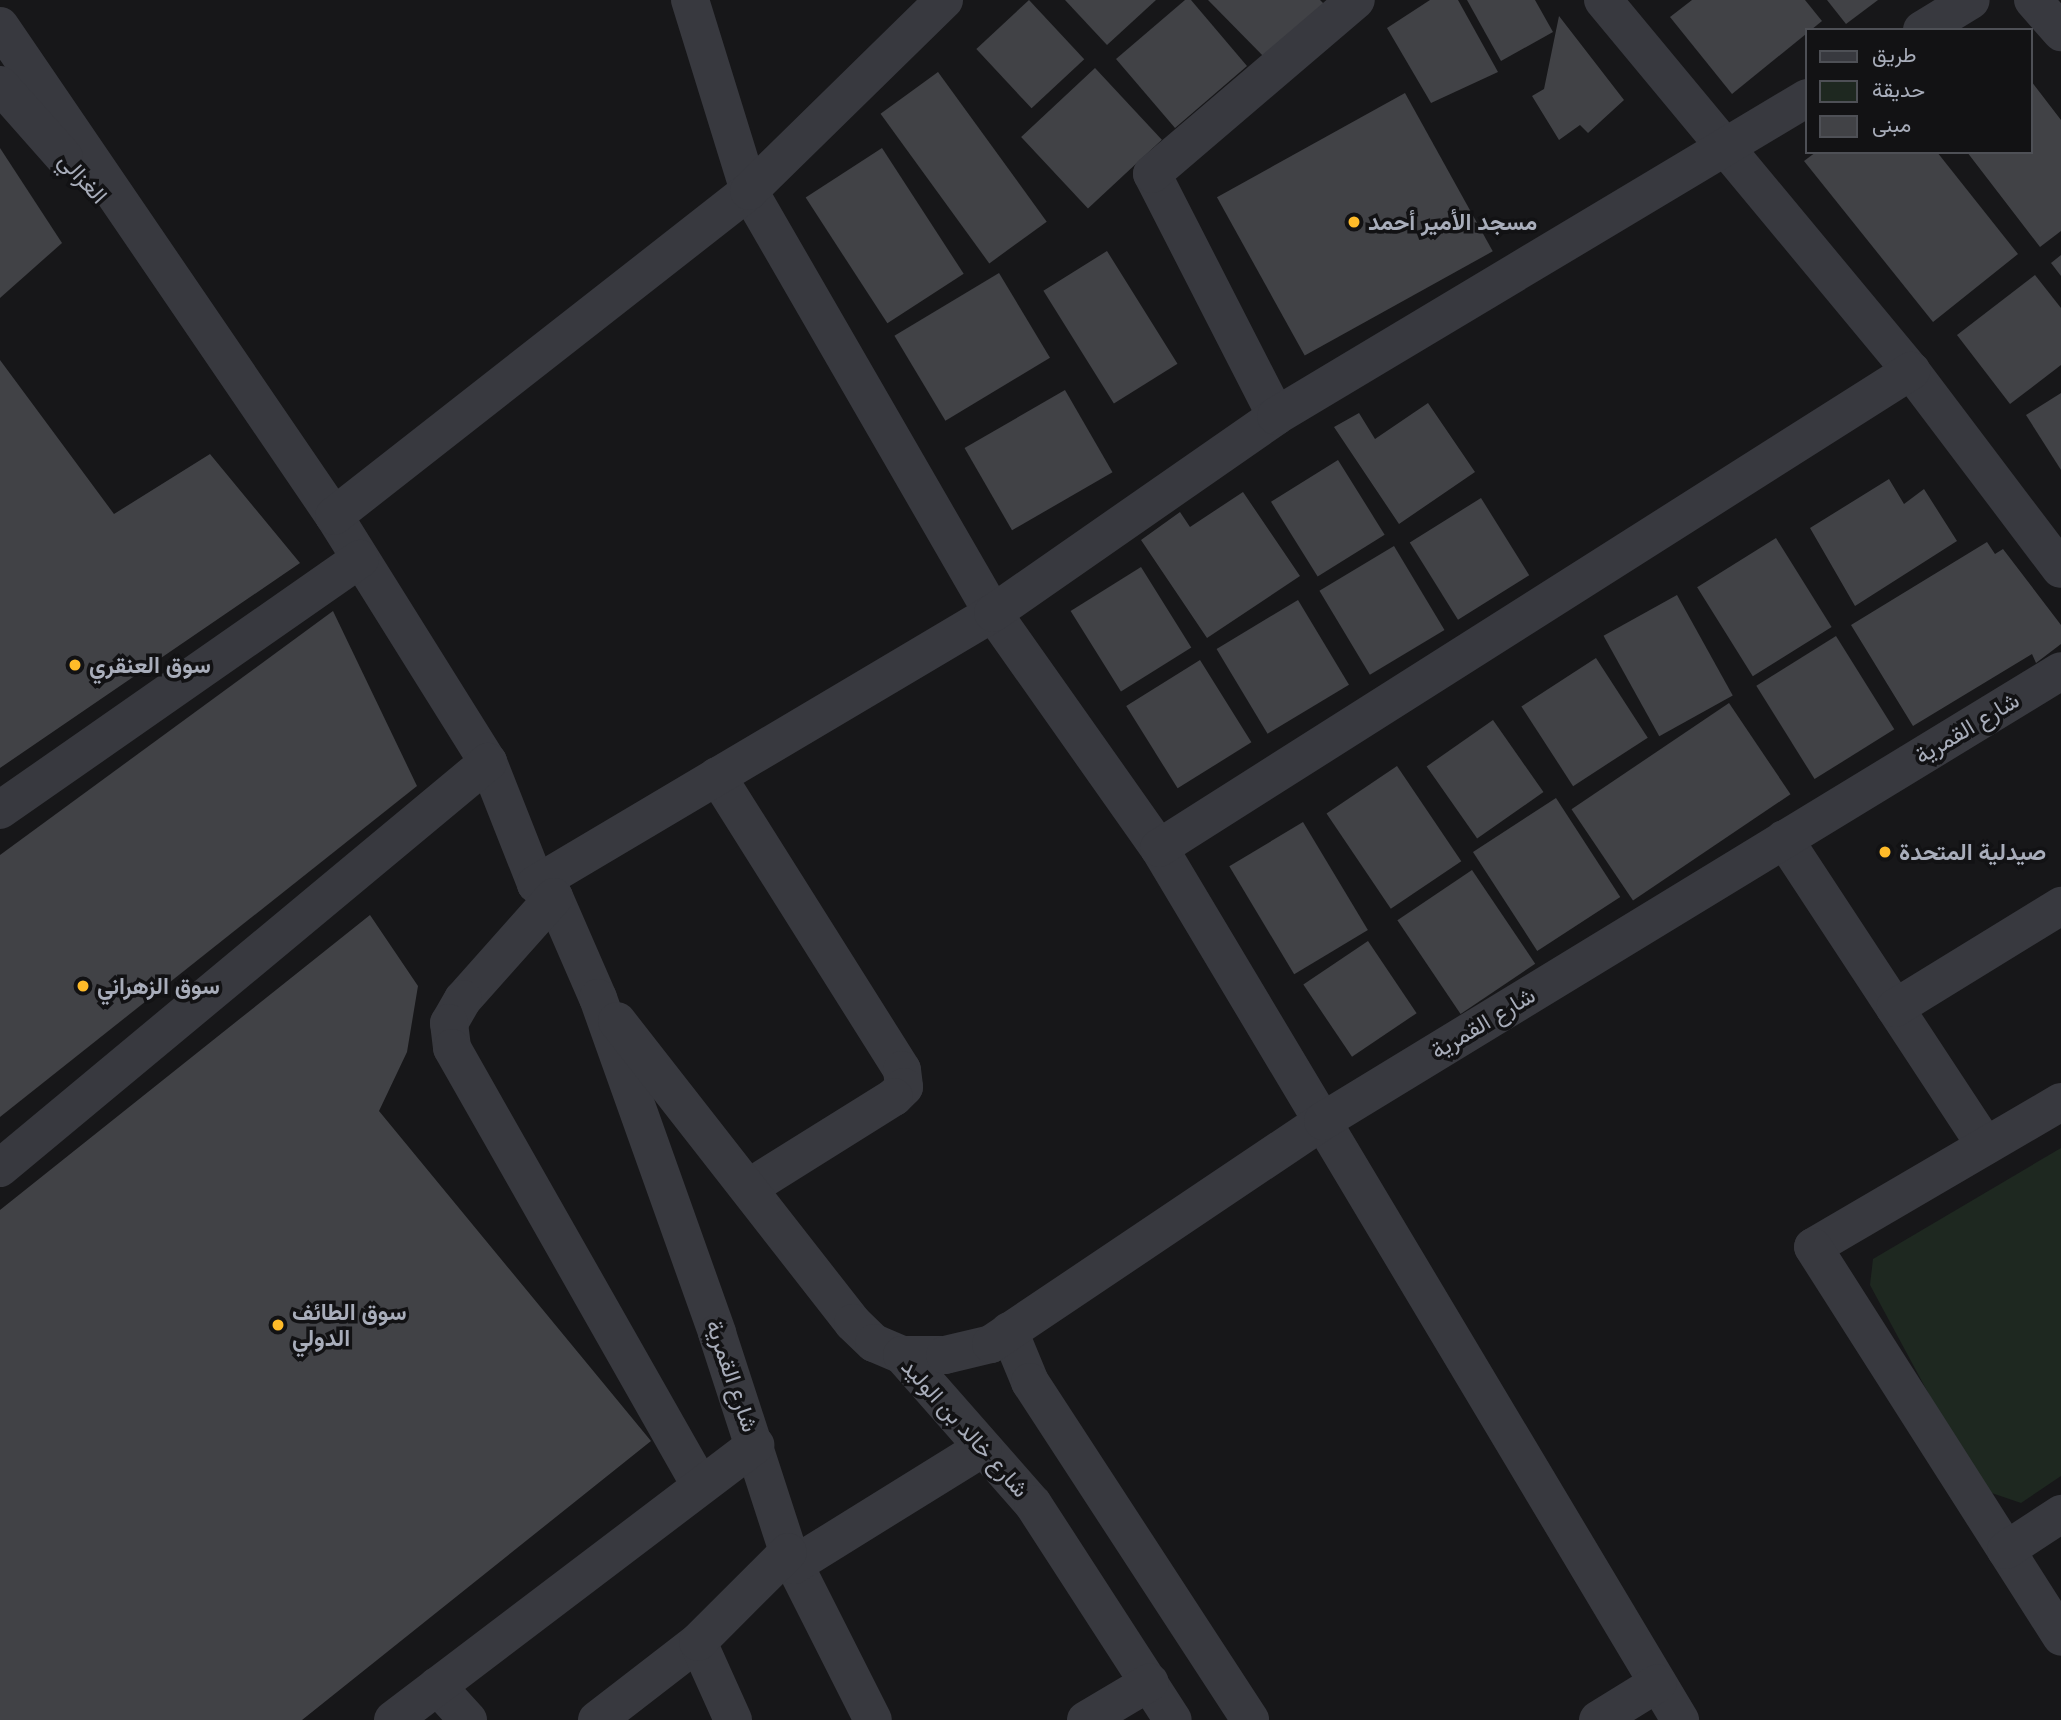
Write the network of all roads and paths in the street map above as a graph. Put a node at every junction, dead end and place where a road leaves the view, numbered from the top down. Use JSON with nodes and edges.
{"nodes":[{"id":1,"x":690,"y":0,"type":"edge"},
{"id":2,"x":944,"y":0,"type":"edge"},
{"id":3,"x":1356,"y":0,"type":"edge"},
{"id":4,"x":1604,"y":0,"type":"edge"},
{"id":5,"x":1971,"y":0,"type":"edge"},
{"id":6,"x":2033,"y":0,"type":"edge"},
{"id":7,"x":0,"y":26,"type":"edge"},
{"id":8,"x":1925,"y":28,"type":"edge"},
{"id":9,"x":2061,"y":32,"type":"edge"},
{"id":10,"x":0,"y":85,"type":"edge"},
{"id":11,"x":1806,"y":99,"type":"edge"},
{"id":12,"x":1725,"y":147,"type":"junction"},
{"id":13,"x":749,"y":191,"type":"junction"},
{"id":14,"x":166,"y":272,"type":"junction"},
{"id":15,"x":1912,"y":370,"type":"junction"},
{"id":16,"x":1276,"y":416,"type":"junction"},
{"id":17,"x":334,"y":516,"type":"junction"},
{"id":18,"x":360,"y":559,"type":"junction"},
{"id":19,"x":2061,"y":569,"type":"edge"},
{"id":20,"x":993,"y":612,"type":"junction"},
{"id":21,"x":2061,"y":671,"type":"edge"},
{"id":22,"x":488,"y":762,"type":"junction"},
{"id":23,"x":717,"y":776,"type":"junction"},
{"id":24,"x":0,"y":810,"type":"edge"},
{"id":25,"x":1784,"y":839,"type":"junction"},
{"id":26,"x":1159,"y":848,"type":"junction"},
{"id":27,"x":545,"y":890,"type":"junction"},
{"id":28,"x":2061,"y":906,"type":"edge"},
{"id":29,"x":598,"y":998,"type":"junction"},
{"id":30,"x":1895,"y":1008,"type":"junction"},
{"id":31,"x":2061,"y":1102,"type":"edge"},
{"id":32,"x":1323,"y":1121,"type":"junction"},
{"id":33,"x":1986,"y":1146,"type":"junction"},
{"id":34,"x":0,"y":1168,"type":"edge"},
{"id":35,"x":750,"y":1187,"type":"junction"},
{"id":36,"x":1009,"y":1331,"type":"junction"},
{"id":37,"x":902,"y":1355,"type":"junction"},
{"id":38,"x":755,"y":1445,"type":"junction"},
{"id":39,"x":984,"y":1448,"type":"junction"},
{"id":40,"x":699,"y":1483,"type":"junction"},
{"id":41,"x":2061,"y":1514,"type":"edge"},
{"id":42,"x":2006,"y":1550,"type":"junction"},
{"id":43,"x":791,"y":1558,"type":"junction"},
{"id":44,"x":2061,"y":1637,"type":"edge"},
{"id":45,"x":698,"y":1642,"type":"junction"},
{"id":46,"x":1150,"y":1682,"type":"junction"},
{"id":47,"x":1658,"y":1683,"type":"junction"},
{"id":48,"x":437,"y":1686,"type":"junction"},
{"id":49,"x":393,"y":1720,"type":"edge"},
{"id":50,"x":468,"y":1720,"type":"edge"},
{"id":51,"x":597,"y":1720,"type":"edge"},
{"id":52,"x":733,"y":1720,"type":"edge"},
{"id":53,"x":873,"y":1720,"type":"edge"},
{"id":54,"x":1086,"y":1720,"type":"edge"},
{"id":55,"x":1173,"y":1720,"type":"edge"},
{"id":56,"x":1250,"y":1720,"type":"edge"},
{"id":57,"x":1598,"y":1720,"type":"edge"},
{"id":58,"x":1680,"y":1720,"type":"edge"}],
"edges":[{"from":1,"to":13,"type":"street"},
{"from":2,"to":13,"type":"street"},
{"from":3,"to":16,"type":"street"},
{"from":4,"to":12,"type":"street"},
{"from":5,"to":8,"type":"street"},
{"from":6,"to":9,"type":"street"},
{"from":7,"to":14,"type":"street"},
{"from":10,"to":14,"type":"street","name":"الغزالي"},
{"from":11,"to":12,"type":"street"},
{"from":12,"to":15,"type":"street"},
{"from":12,"to":16,"type":"street"},
{"from":13,"to":17,"type":"street"},
{"from":13,"to":20,"type":"street"},
{"from":14,"to":17,"type":"street"},
{"from":15,"to":19,"type":"street"},
{"from":15,"to":26,"type":"street"},
{"from":16,"to":20,"type":"street"},
{"from":17,"to":18,"type":"street"},
{"from":18,"to":22,"type":"street"},
{"from":18,"to":24,"type":"street"},
{"from":20,"to":23,"type":"street"},
{"from":20,"to":26,"type":"street"},
{"from":21,"to":25,"type":"street","name":"شارع القمرية"},
{"from":22,"to":27,"type":"street"},
{"from":22,"to":34,"type":"street"},
{"from":23,"to":27,"type":"street"},
{"from":23,"to":35,"type":"street"},
{"from":25,"to":30,"type":"street"},
{"from":25,"to":32,"type":"street","name":"شارع القمرية"},
{"from":26,"to":32,"type":"street"},
{"from":27,"to":29,"type":"street"},
{"from":27,"to":40,"type":"street"},
{"from":28,"to":30,"type":"street"},
{"from":29,"to":35,"type":"street","name":"شارع خالد بن الوليد"},
{"from":29,"to":38,"type":"street","name":"شارع القمرية"},
{"from":30,"to":33,"type":"street"},
{"from":31,"to":33,"type":"street"},
{"from":32,"to":36,"type":"street","name":"شارع القمرية"},
{"from":32,"to":47,"type":"street"},
{"from":33,"to":42,"type":"street"},
{"from":35,"to":37,"type":"street","name":"شارع خالد بن الوليد"},
{"from":36,"to":37,"type":"street","name":"شارع القمرية"},
{"from":36,"to":56,"type":"street"},
{"from":37,"to":39,"type":"street","name":"شارع خالد بن الوليد"},
{"from":38,"to":40,"type":"street","name":"شارع القمرية"},
{"from":38,"to":43,"type":"street"},
{"from":39,"to":43,"type":"street"},
{"from":39,"to":46,"type":"street","name":"شارع خالد بن الوليد"},
{"from":40,"to":48,"type":"street","name":"شارع القمرية"},
{"from":41,"to":42,"type":"street"},
{"from":42,"to":44,"type":"street"},
{"from":43,"to":45,"type":"street"},
{"from":43,"to":53,"type":"street"},
{"from":45,"to":51,"type":"street"},
{"from":45,"to":52,"type":"street"},
{"from":46,"to":54,"type":"street"},
{"from":46,"to":55,"type":"street","name":"شارع خالد بن الوليد"},
{"from":47,"to":57,"type":"street"},
{"from":47,"to":58,"type":"street"},
{"from":48,"to":49,"type":"street","name":"شارع القمرية"},
{"from":48,"to":50,"type":"street"}]}
